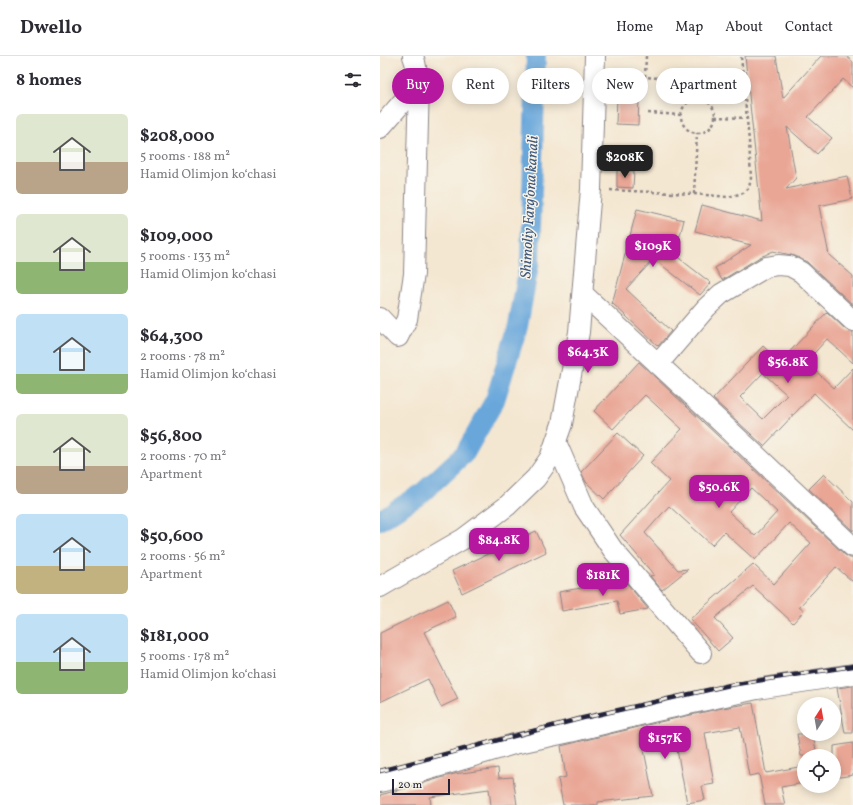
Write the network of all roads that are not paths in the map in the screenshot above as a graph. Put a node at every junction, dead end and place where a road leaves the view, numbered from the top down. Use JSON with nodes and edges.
{"nodes":[{"id":1,"x":412,"y":56,"type":"edge"},
{"id":2,"x":595,"y":56,"type":"edge"},
{"id":3,"x":416,"y":68,"type":"edge"},
{"id":4,"x":401,"y":104,"type":"edge"},
{"id":5,"x":418,"y":104,"type":"edge"},
{"id":6,"x":380,"y":128,"type":"edge"},
{"id":7,"x":583,"y":294,"type":"junction"},
{"id":8,"x":380,"y":318,"type":"edge"},
{"id":9,"x":853,"y":322,"type":"edge"},
{"id":10,"x":658,"y":364,"type":"junction"},
{"id":11,"x":556,"y":442,"type":"junction"},
{"id":12,"x":853,"y":547,"type":"edge"},
{"id":13,"x":380,"y":587,"type":"edge"},
{"id":14,"x":701,"y":653,"type":"dead end"},
{"id":15,"x":853,"y":674,"type":"edge"},
{"id":16,"x":380,"y":782,"type":"edge"}],
"edges":[{"from":1,"to":3,"type":"street"},
{"from":2,"to":7,"type":"street"},
{"from":4,"to":6,"type":"street"},
{"from":5,"to":8,"type":"street"},
{"from":7,"to":10,"type":"street"},
{"from":7,"to":11,"type":"street"},
{"from":9,"to":10,"type":"street"},
{"from":10,"to":12,"type":"street"},
{"from":11,"to":13,"type":"street"},
{"from":11,"to":14,"type":"street"},
{"from":15,"to":16,"type":"street"}]}
